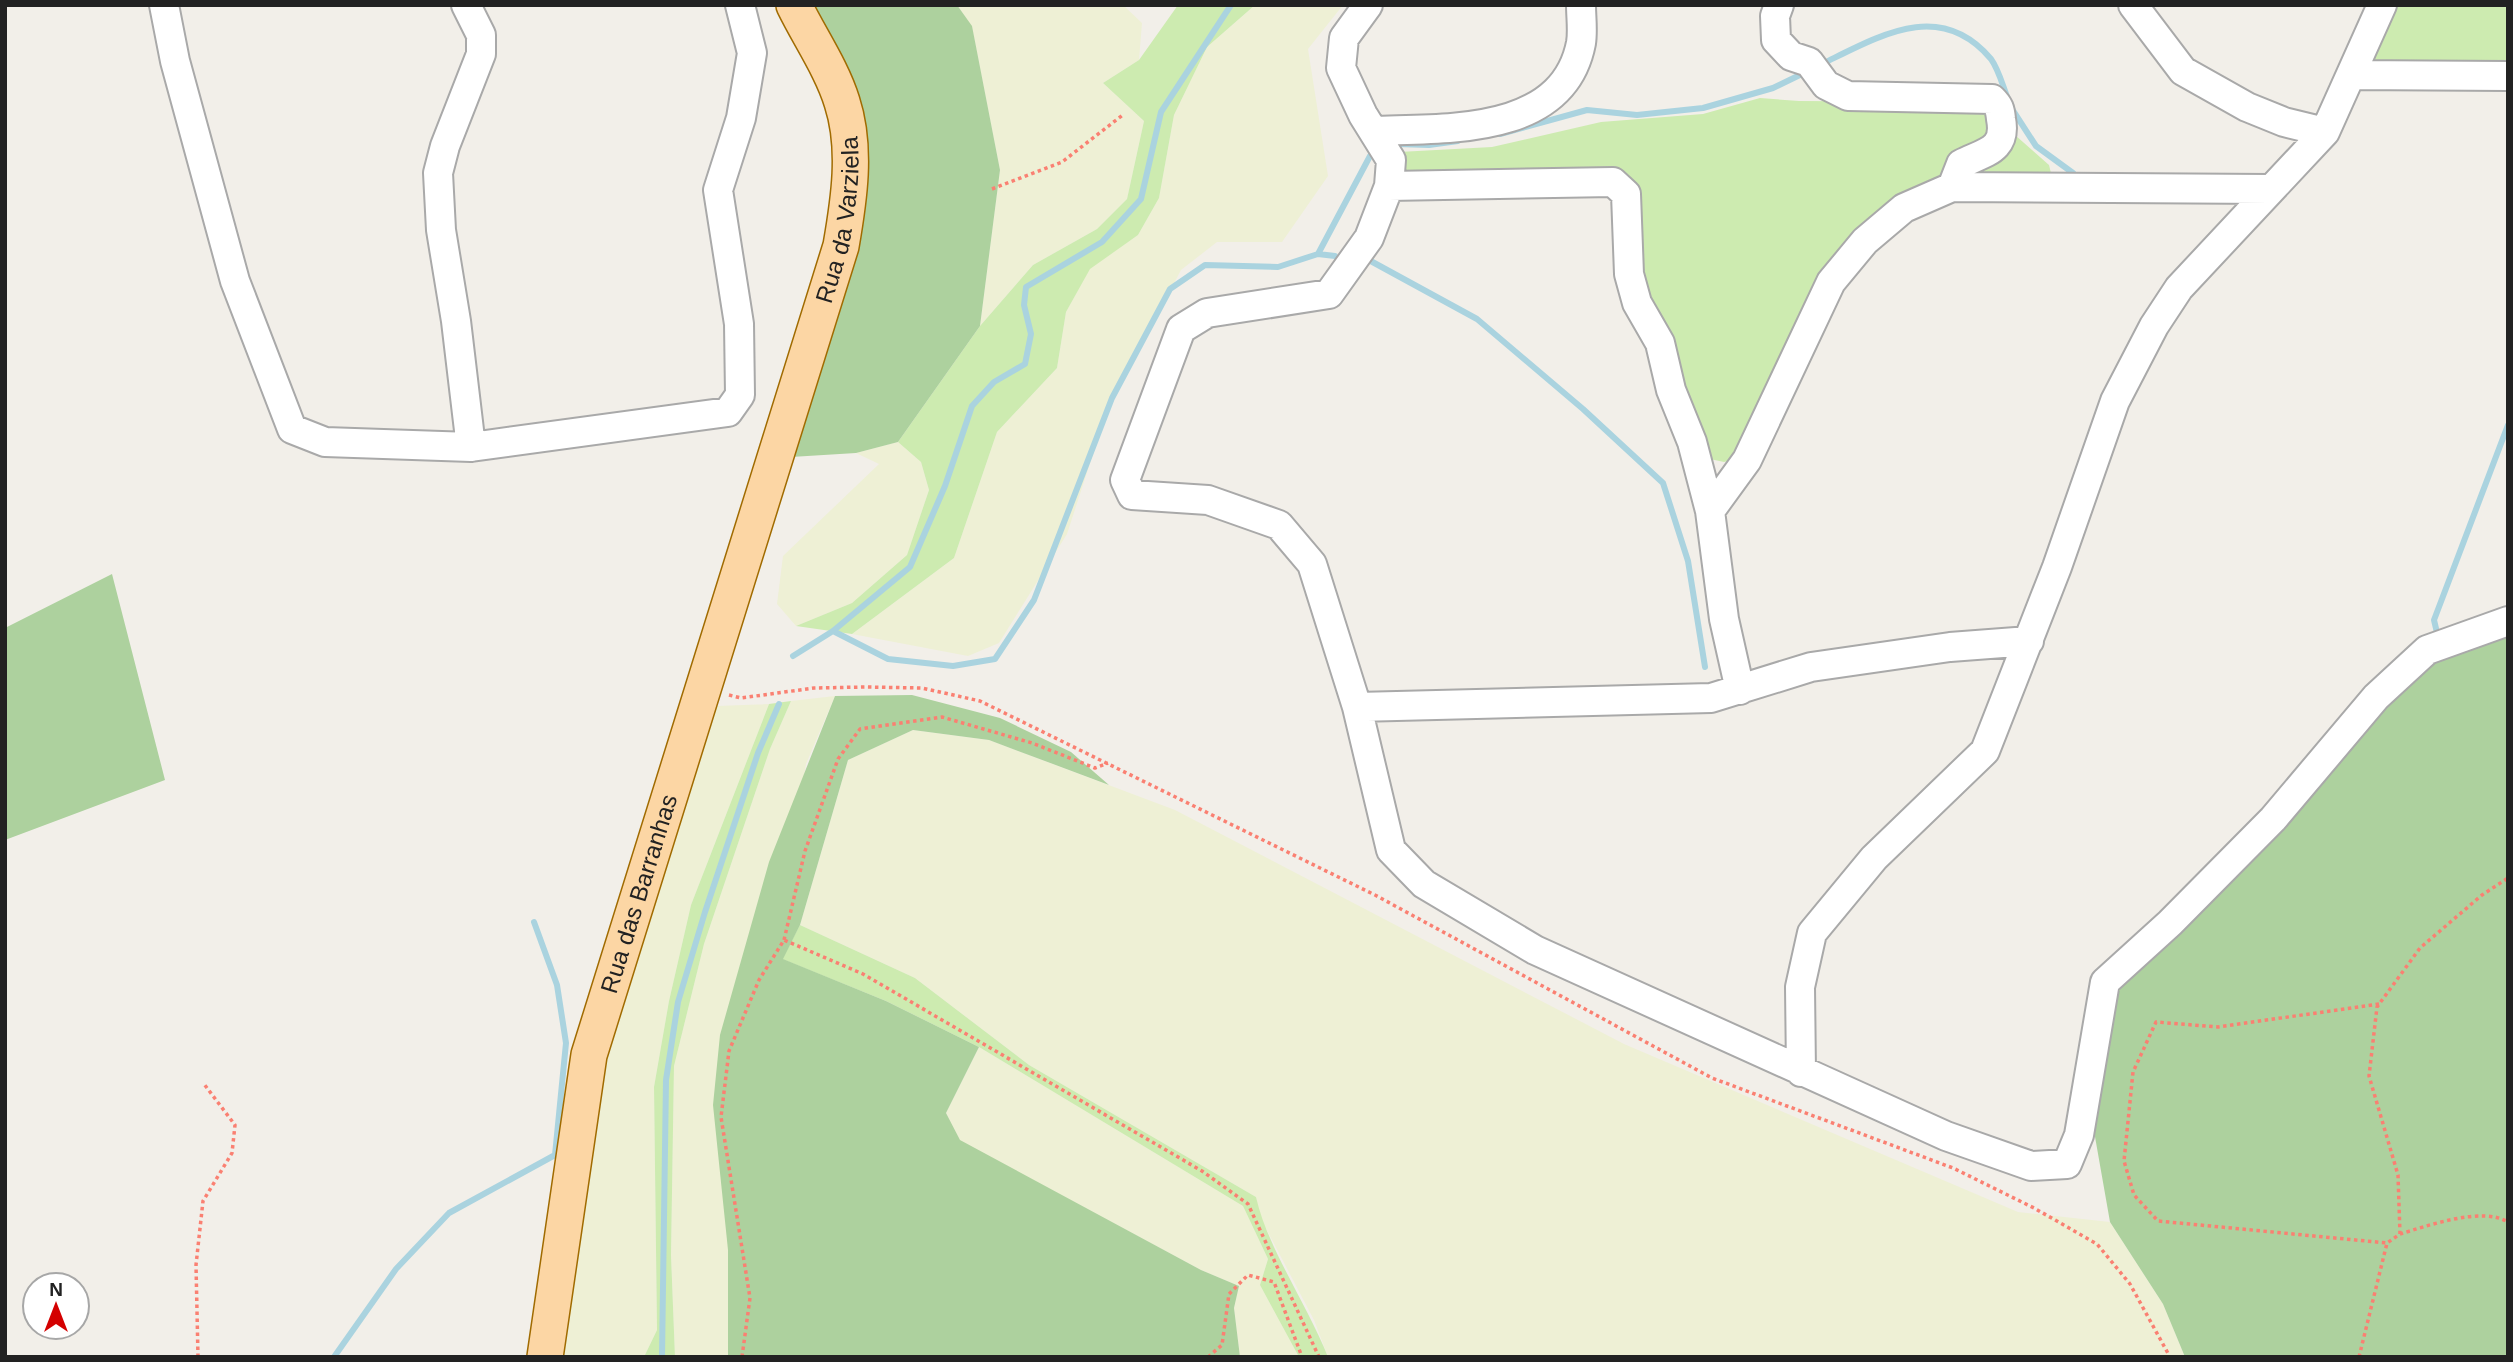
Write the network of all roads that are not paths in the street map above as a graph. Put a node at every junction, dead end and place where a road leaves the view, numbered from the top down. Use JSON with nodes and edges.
{"nodes":[{"id":1,"x":164,"y":5,"type":"edge"},
{"id":2,"x":466,"y":5,"type":"edge"},
{"id":3,"x":740,"y":5,"type":"edge"},
{"id":4,"x":794,"y":5,"type":"edge"},
{"id":5,"x":1368,"y":5,"type":"edge"},
{"id":6,"x":1581,"y":5,"type":"edge"},
{"id":7,"x":1779,"y":5,"type":"edge"},
{"id":8,"x":2133,"y":5,"type":"edge"},
{"id":9,"x":2382,"y":5,"type":"edge"},
{"id":10,"x":2351,"y":75,"type":"junction"},
{"id":11,"x":2508,"y":76,"type":"edge"},
{"id":12,"x":1373,"y":131,"type":"junction"},
{"id":13,"x":2325,"y":132,"type":"junction"},
{"id":14,"x":1389,"y":186,"type":"junction"},
{"id":15,"x":1952,"y":187,"type":"junction"},
{"id":16,"x":2270,"y":189,"type":"junction"},
{"id":17,"x":782,"y":441,"type":"joint"},
{"id":18,"x":471,"y":447,"type":"junction"},
{"id":19,"x":1710,"y":511,"type":"junction"},
{"id":20,"x":2508,"y":621,"type":"edge"},
{"id":21,"x":2029,"y":641,"type":"junction"},
{"id":22,"x":1740,"y":690,"type":"junction"},
{"id":23,"x":1357,"y":707,"type":"junction"},
{"id":24,"x":1801,"y":1072,"type":"junction"},
{"id":25,"x":545,"y":1357,"type":"edge"}],
"edges":[{"from":1,"to":18,"type":"lane"},
{"from":2,"to":18,"type":"lane"},
{"from":3,"to":18,"type":"lane"},
{"from":4,"to":17,"type":"main road","name":"Rua da Varziela"},
{"from":5,"to":12,"type":"lane"},
{"from":6,"to":12,"type":"lane"},
{"from":7,"to":15,"type":"lane"},
{"from":8,"to":13,"type":"lane"},
{"from":9,"to":10,"type":"lane"},
{"from":10,"to":11,"type":"lane"},
{"from":10,"to":13,"type":"lane"},
{"from":12,"to":14,"type":"lane"},
{"from":13,"to":16,"type":"lane"},
{"from":14,"to":19,"type":"lane"},
{"from":14,"to":23,"type":"lane"},
{"from":15,"to":16,"type":"lane"},
{"from":15,"to":19,"type":"lane"},
{"from":16,"to":21,"type":"lane"},
{"from":17,"to":25,"type":"main road","name":"Rua das Barranhas"},
{"from":19,"to":22,"type":"lane"},
{"from":20,"to":24,"type":"lane"},
{"from":21,"to":22,"type":"lane"},
{"from":21,"to":24,"type":"lane"},
{"from":22,"to":23,"type":"lane"},
{"from":23,"to":24,"type":"lane"}]}
